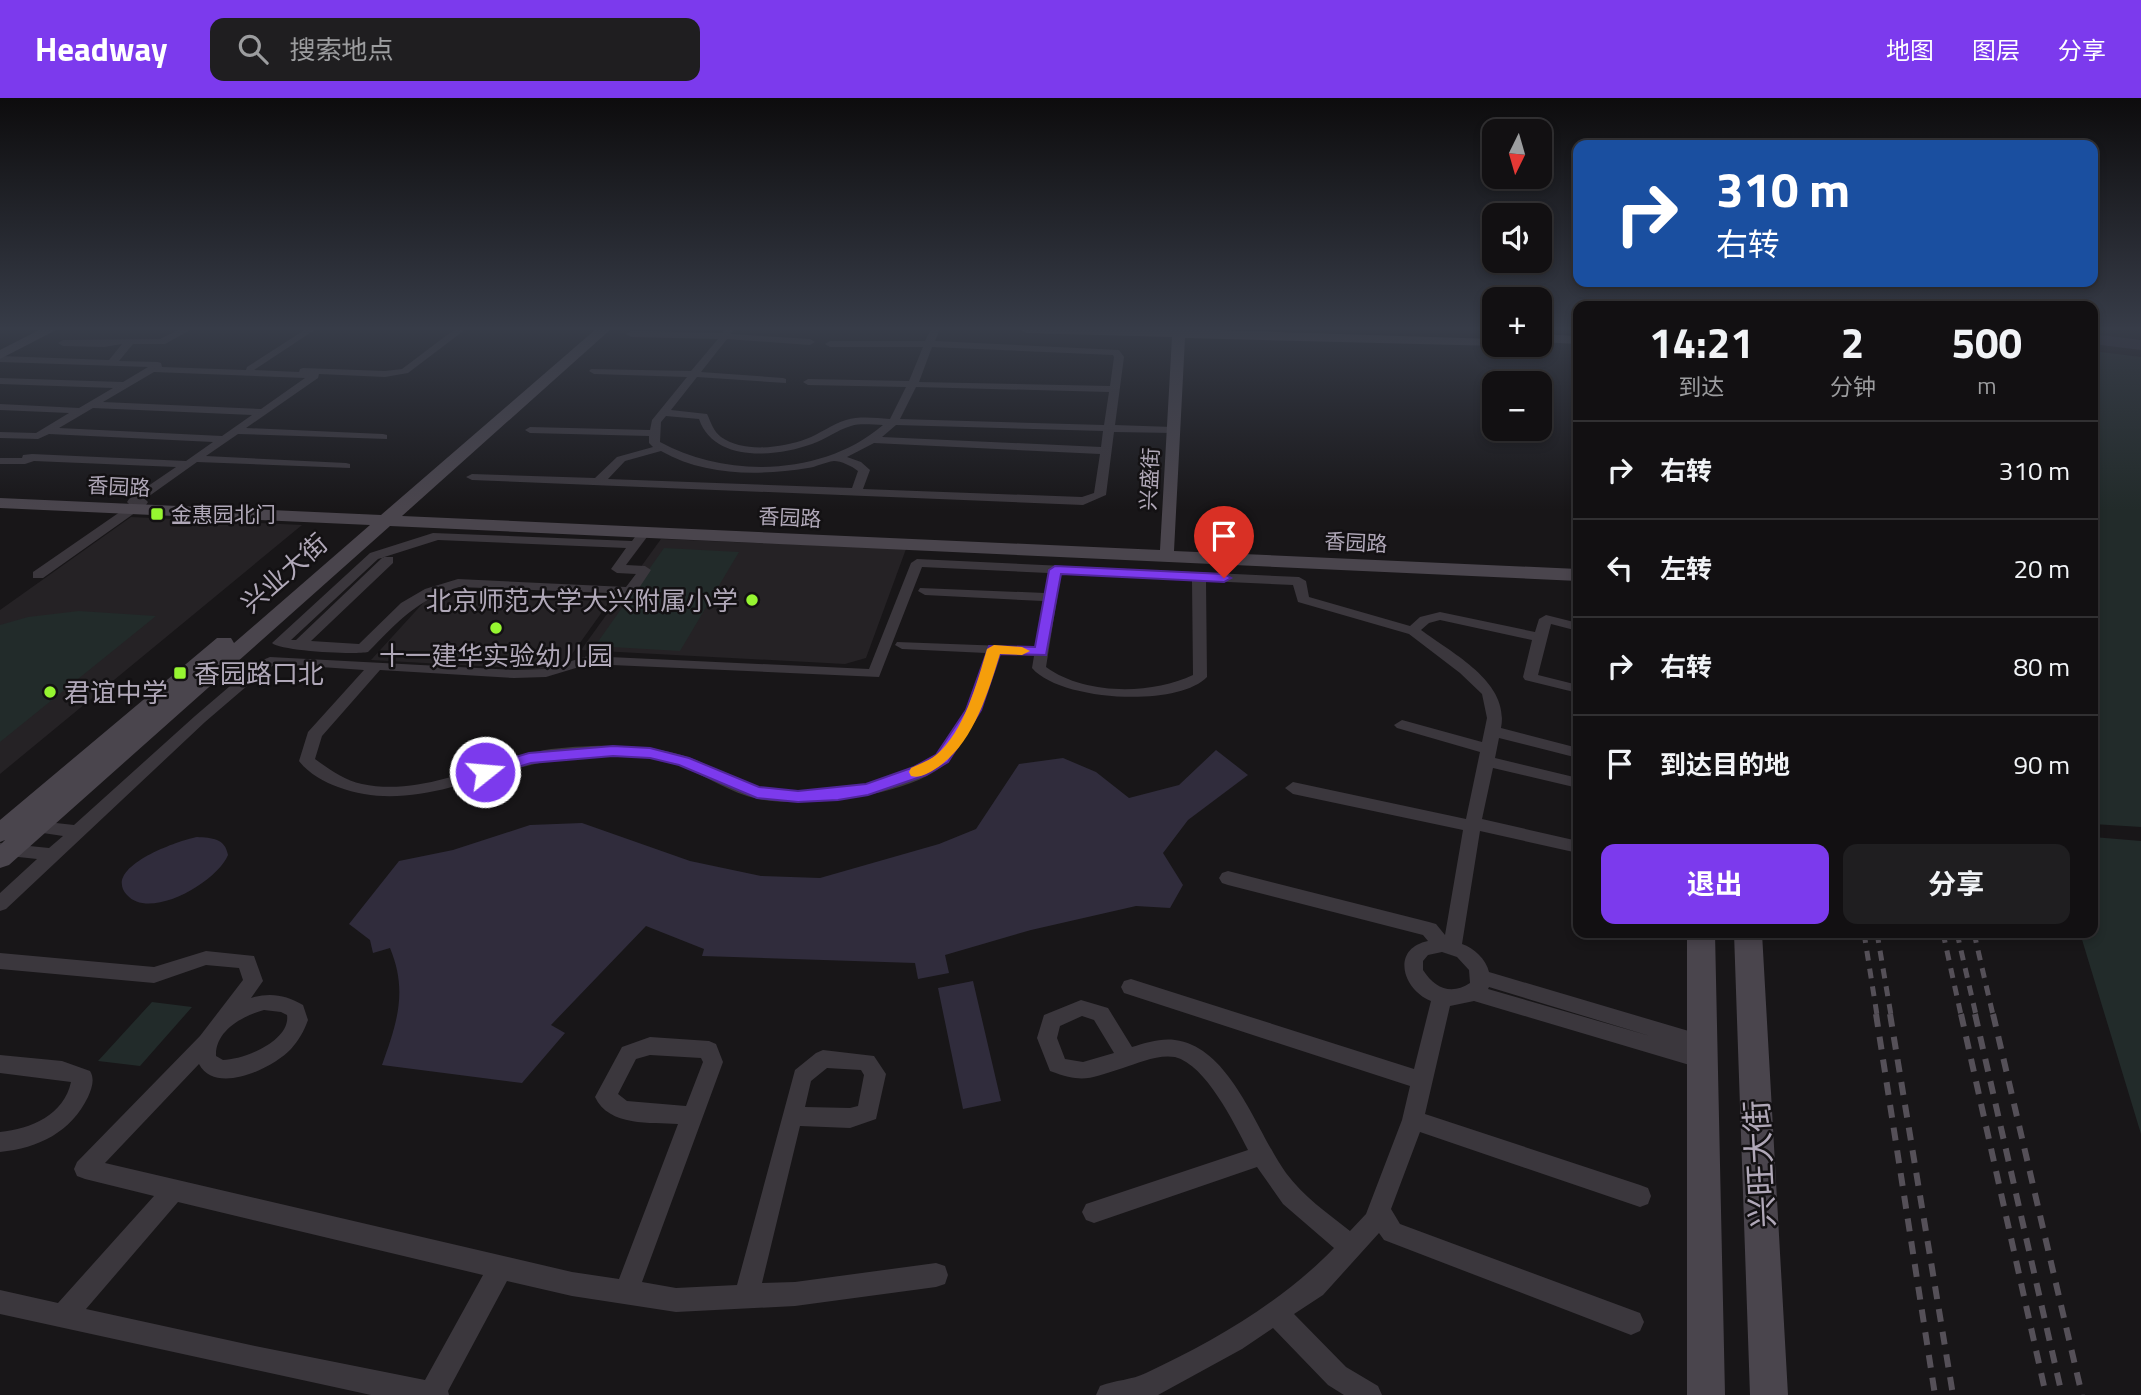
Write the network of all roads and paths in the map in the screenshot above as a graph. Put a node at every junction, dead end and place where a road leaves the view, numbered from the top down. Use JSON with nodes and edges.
{"nodes":[{"id":1,"x":1114,"y":389,"type":"edge"},
{"id":2,"x":117,"y":390,"type":"edge"},
{"id":3,"x":295,"y":390,"type":"edge"},
{"id":4,"x":525,"y":390,"type":"edge"},
{"id":5,"x":532,"y":390,"type":"edge"},
{"id":6,"x":682,"y":390,"type":"edge"},
{"id":7,"x":908,"y":390,"type":"edge"},
{"id":8,"x":1175,"y":390,"type":"edge"},
{"id":9,"x":92,"y":405,"type":"junction"},
{"id":10,"x":0,"y":407,"type":"edge"},
{"id":11,"x":81,"y":411,"type":"junction"},
{"id":12,"x":262,"y":412,"type":"junction"},
{"id":13,"x":663,"y":413,"type":"junction"},
{"id":14,"x":895,"y":420,"type":"junction"},
{"id":15,"x":1109,"y":428,"type":"junction"},
{"id":16,"x":530,"y":430,"type":"dead end"},
{"id":17,"x":1173,"y":430,"type":"junction"},
{"id":18,"x":234,"y":431,"type":"junction"},
{"id":19,"x":653,"y":433,"type":"junction"},
{"id":20,"x":42,"y":434,"type":"junction"},
{"id":21,"x":0,"y":435,"type":"edge"},
{"id":22,"x":383,"y":437,"type":"dead end"},
{"id":23,"x":224,"y":439,"type":"junction"},
{"id":24,"x":872,"y":440,"type":"junction"},
{"id":25,"x":660,"y":448,"type":"junction"},
{"id":26,"x":1106,"y":451,"type":"junction"},
{"id":27,"x":32,"y":457,"type":"junction"},
{"id":28,"x":835,"y":457,"type":"junction"},
{"id":29,"x":0,"y":461,"type":"edge"},
{"id":30,"x":191,"y":462,"type":"junction"},
{"id":31,"x":346,"y":466,"type":"dead end"},
{"id":32,"x":472,"y":477,"type":"dead end"},
{"id":33,"x":598,"y":482,"type":"junction"},
{"id":34,"x":856,"y":492,"type":"junction"},
{"id":35,"x":0,"y":496,"type":"edge"},
{"id":36,"x":0,"y":503,"type":"edge"},
{"id":37,"x":135,"y":504,"type":"junction"},
{"id":38,"x":380,"y":517,"type":"junction"},
{"id":39,"x":291,"y":518,"type":"junction"},
{"id":40,"x":639,"y":539,"type":"junction"},
{"id":41,"x":341,"y":542,"type":"junction"},
{"id":42,"x":1167,"y":548,"type":"junction"},
{"id":43,"x":388,"y":559,"type":"dead end"},
{"id":44,"x":1573,"y":567,"type":"edge"},
{"id":45,"x":1055,"y":570,"type":"junction"},
{"id":46,"x":38,"y":575,"type":"dead end"},
{"id":47,"x":1573,"y":575,"type":"edge"},
{"id":48,"x":1199,"y":577,"type":"junction"},
{"id":49,"x":925,"y":591,"type":"dead end"},
{"id":50,"x":1050,"y":597,"type":"junction"},
{"id":51,"x":1573,"y":626,"type":"edge"},
{"id":52,"x":1414,"y":631,"type":"junction"},
{"id":53,"x":1540,"y":638,"type":"junction"},
{"id":54,"x":299,"y":645,"type":"junction"},
{"id":55,"x":902,"y":645,"type":"dead end"},
{"id":56,"x":994,"y":649,"type":"junction"},
{"id":57,"x":1041,"y":652,"type":"junction"},
{"id":58,"x":376,"y":666,"type":"junction"},
{"id":59,"x":1573,"y":688,"type":"edge"},
{"id":60,"x":1402,"y":725,"type":"dead end"},
{"id":61,"x":1492,"y":731,"type":"junction"},
{"id":62,"x":1573,"y":752,"type":"edge"},
{"id":63,"x":1486,"y":755,"type":"junction"},
{"id":64,"x":1573,"y":781,"type":"edge"},
{"id":65,"x":1293,"y":788,"type":"dead end"},
{"id":66,"x":1473,"y":825,"type":"junction"},
{"id":67,"x":36,"y":827,"type":"junction"},
{"id":68,"x":79,"y":832,"type":"junction"},
{"id":69,"x":4,"y":843,"type":"edge"},
{"id":70,"x":1573,"y":846,"type":"edge"},
{"id":71,"x":54,"y":855,"type":"junction"},
{"id":72,"x":1228,"y":878,"type":"dead end"},
{"id":73,"x":0,"y":904,"type":"edge"},
{"id":74,"x":1701,"y":938,"type":"edge"},
{"id":75,"x":1748,"y":938,"type":"edge"},
{"id":76,"x":1447,"y":946,"type":"junction"},
{"id":77,"x":0,"y":961,"type":"edge"},
{"id":78,"x":1478,"y":985,"type":"junction"},
{"id":79,"x":1130,"y":987,"type":"dead end"},
{"id":80,"x":1442,"y":997,"type":"junction"},
{"id":81,"x":1702,"y":1052,"type":"junction"},
{"id":82,"x":1128,"y":1059,"type":"dead end"},
{"id":83,"x":0,"y":1064,"type":"edge"},
{"id":84,"x":1422,"y":1081,"type":"junction"},
{"id":85,"x":692,"y":1116,"type":"junction"},
{"id":86,"x":792,"y":1116,"type":"dead end"},
{"id":87,"x":1413,"y":1120,"type":"junction"},
{"id":88,"x":0,"y":1142,"type":"edge"},
{"id":89,"x":1262,"y":1155,"type":"junction"},
{"id":90,"x":174,"y":1190,"type":"junction"},
{"id":91,"x":1640,"y":1196,"type":"dead end"},
{"id":92,"x":1379,"y":1211,"type":"junction"},
{"id":93,"x":1094,"y":1212,"type":"dead end"},
{"id":94,"x":1351,"y":1247,"type":"junction"},
{"id":95,"x":501,"y":1267,"type":"junction"},
{"id":96,"x":936,"y":1275,"type":"dead end"},
{"id":97,"x":626,"y":1292,"type":"junction"},
{"id":98,"x":746,"y":1297,"type":"junction"},
{"id":99,"x":0,"y":1302,"type":"edge"},
{"id":100,"x":1275,"y":1312,"type":"junction"},
{"id":101,"x":63,"y":1317,"type":"junction"},
{"id":102,"x":1631,"y":1322,"type":"dead end"},
{"id":103,"x":434,"y":1395,"type":"edge"},
{"id":104,"x":1109,"y":1395,"type":"edge"},
{"id":105,"x":1369,"y":1395,"type":"edge"},
{"id":106,"x":1706,"y":1395,"type":"edge"},
{"id":107,"x":1769,"y":1395,"type":"edge"}],
"edges":[{"from":1,"to":15,"type":"street"},
{"from":2,"to":9,"type":"street"},
{"from":3,"to":12,"type":"street"},
{"from":4,"to":38,"type":"street","name":"兴业大街"},
{"from":5,"to":38,"type":"street","name":"兴业大街"},
{"from":6,"to":13,"type":"street"},
{"from":7,"to":14,"type":"street"},
{"from":8,"to":17,"type":"street","name":"兴盛街"},
{"from":9,"to":11,"type":"street"},
{"from":9,"to":12,"type":"street"},
{"from":10,"to":11,"type":"street"},
{"from":11,"to":20,"type":"street"},
{"from":12,"to":18,"type":"street"},
{"from":13,"to":14,"type":"street"},
{"from":13,"to":19,"type":"street"},
{"from":14,"to":15,"type":"street"},
{"from":14,"to":24,"type":"street"},
{"from":15,"to":17,"type":"street"},
{"from":15,"to":26,"type":"street"},
{"from":16,"to":19,"type":"street"},
{"from":17,"to":42,"type":"street","name":"兴盛街"},
{"from":18,"to":22,"type":"street"},
{"from":18,"to":23,"type":"street"},
{"from":19,"to":25,"type":"street"},
{"from":20,"to":21,"type":"street"},
{"from":20,"to":23,"type":"street"},
{"from":20,"to":27,"type":"street"},
{"from":23,"to":30,"type":"street"},
{"from":24,"to":26,"type":"street"},
{"from":24,"to":28,"type":"street"},
{"from":25,"to":28,"type":"street"},
{"from":25,"to":33,"type":"street"},
{"from":26,"to":34,"type":"street"},
{"from":27,"to":29,"type":"street"},
{"from":27,"to":30,"type":"street"},
{"from":28,"to":34,"type":"street"},
{"from":30,"to":31,"type":"street"},
{"from":30,"to":37,"type":"street"},
{"from":32,"to":33,"type":"street"},
{"from":33,"to":34,"type":"street"},
{"from":35,"to":37,"type":"street","name":"香园路"},
{"from":36,"to":37,"type":"street","name":"香园路"},
{"from":37,"to":38,"type":"street","name":"香园路"},
{"from":37,"to":39,"type":"street","name":"香园路"},
{"from":37,"to":46,"type":"street"},
{"from":38,"to":39,"type":"street","name":"香园路"},
{"from":38,"to":40,"type":"street","name":"香园路"},
{"from":38,"to":41,"type":"street","name":"兴业大街"},
{"from":38,"to":42,"type":"street","name":"香园路"},
{"from":38,"to":67,"type":"street","name":"兴业大街"},
{"from":39,"to":41,"type":"street"},
{"from":40,"to":47,"type":"street","name":"香园路"},
{"from":40,"to":54,"type":"street"},
{"from":40,"to":54,"type":"street"},
{"from":41,"to":69,"type":"street","name":"兴业大街"},
{"from":42,"to":44,"type":"street","name":"香园路"},
{"from":43,"to":54,"type":"street"},
{"from":45,"to":48,"type":"street"},
{"from":45,"to":50,"type":"street"},
{"from":45,"to":58,"type":"street"},
{"from":48,"to":52,"type":"street"},
{"from":48,"to":57,"type":"street"},
{"from":49,"to":50,"type":"street"},
{"from":50,"to":57,"type":"street"},
{"from":51,"to":53,"type":"street"},
{"from":52,"to":53,"type":"street"},
{"from":52,"to":61,"type":"street"},
{"from":53,"to":59,"type":"street"},
{"from":55,"to":56,"type":"street"},
{"from":56,"to":57,"type":"street"},
{"from":56,"to":58,"type":"street"},
{"from":58,"to":68,"type":"street"},
{"from":60,"to":63,"type":"street"},
{"from":61,"to":62,"type":"street"},
{"from":61,"to":63,"type":"street"},
{"from":63,"to":64,"type":"street"},
{"from":63,"to":66,"type":"street"},
{"from":65,"to":66,"type":"street"},
{"from":66,"to":70,"type":"street"},
{"from":66,"to":76,"type":"street"},
{"from":67,"to":68,"type":"street"},
{"from":67,"to":69,"type":"street","name":"兴业大街"},
{"from":68,"to":71,"type":"street"},
{"from":69,"to":71,"type":"street"},
{"from":71,"to":73,"type":"street"},
{"from":72,"to":76,"type":"street"},
{"from":74,"to":81,"type":"street","name":"兴旺大街"},
{"from":75,"to":107,"type":"street","name":"兴旺大街"},
{"from":76,"to":78,"type":"street"},
{"from":76,"to":80,"type":"street"},
{"from":77,"to":90,"type":"street"},
{"from":78,"to":80,"type":"street"},
{"from":78,"to":81,"type":"street"},
{"from":79,"to":84,"type":"street"},
{"from":80,"to":84,"type":"street"},
{"from":81,"to":106,"type":"street","name":"兴旺大街"},
{"from":82,"to":89,"type":"street"},
{"from":83,"to":88,"type":"street"},
{"from":84,"to":87,"type":"street"},
{"from":85,"to":85,"type":"street"},
{"from":85,"to":97,"type":"street"},
{"from":86,"to":98,"type":"street"},
{"from":87,"to":91,"type":"street"},
{"from":87,"to":92,"type":"street"},
{"from":89,"to":93,"type":"street"},
{"from":89,"to":94,"type":"street"},
{"from":90,"to":95,"type":"street"},
{"from":90,"to":101,"type":"street"},
{"from":92,"to":94,"type":"street"},
{"from":92,"to":102,"type":"street"},
{"from":94,"to":100,"type":"street"},
{"from":95,"to":97,"type":"street"},
{"from":95,"to":103,"type":"street"},
{"from":96,"to":98,"type":"street"},
{"from":97,"to":98,"type":"street"},
{"from":99,"to":101,"type":"street"},
{"from":100,"to":104,"type":"street"},
{"from":100,"to":105,"type":"street"},
{"from":101,"to":103,"type":"street"}]}
